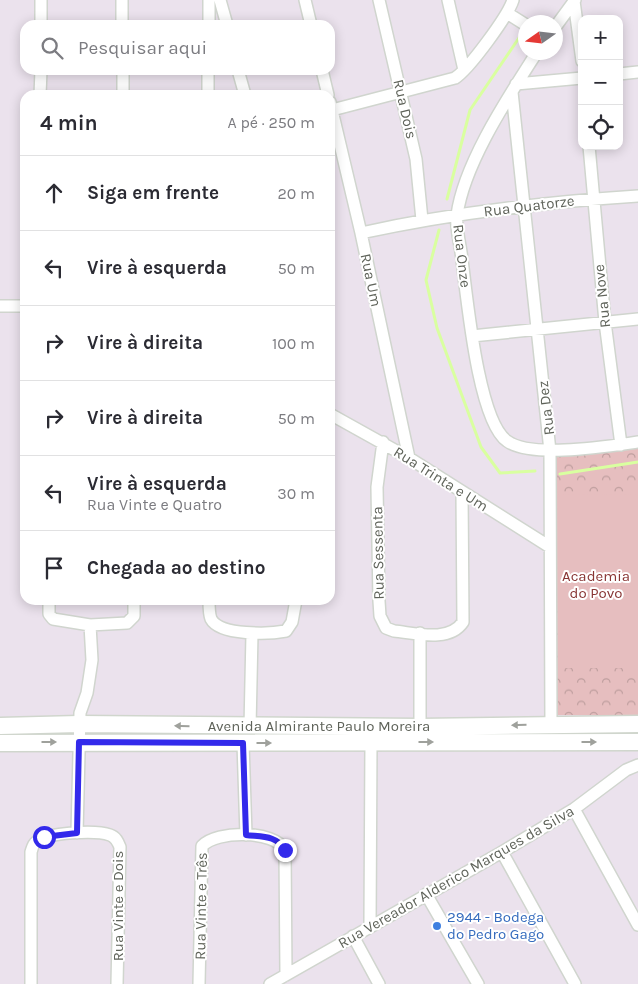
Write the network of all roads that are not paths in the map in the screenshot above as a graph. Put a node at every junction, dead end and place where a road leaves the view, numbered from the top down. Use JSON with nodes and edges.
{"nodes":[{"id":1,"x":41,"y":0,"type":"edge"},
{"id":2,"x":122,"y":0,"type":"edge"},
{"id":3,"x":209,"y":0,"type":"edge"},
{"id":4,"x":220,"y":0,"type":"edge"},
{"id":5,"x":305,"y":0,"type":"edge"},
{"id":6,"x":379,"y":0,"type":"edge"},
{"id":7,"x":448,"y":0,"type":"edge"},
{"id":8,"x":513,"y":1,"type":"edge"},
{"id":9,"x":575,"y":1,"type":"edge"},
{"id":10,"x":507,"y":13,"type":"junction"},
{"id":11,"x":563,"y":17,"type":"edge"},
{"id":12,"x":41,"y":20,"type":"edge"},
{"id":13,"x":122,"y":20,"type":"edge"},
{"id":14,"x":209,"y":20,"type":"edge"},
{"id":15,"x":226,"y":20,"type":"edge"},
{"id":16,"x":310,"y":20,"type":"edge"},
{"id":17,"x":518,"y":20,"type":"edge"},
{"id":18,"x":532,"y":60,"type":"edge"},
{"id":19,"x":582,"y":60,"type":"edge"},
{"id":20,"x":464,"y":70,"type":"junction"},
{"id":21,"x":638,"y":72,"type":"edge"},
{"id":22,"x":623,"y":74,"type":"edge"},
{"id":23,"x":40,"y":75,"type":"edge"},
{"id":24,"x":123,"y":75,"type":"edge"},
{"id":25,"x":208,"y":75,"type":"edge"},
{"id":26,"x":239,"y":75,"type":"edge"},
{"id":27,"x":323,"y":75,"type":"edge"},
{"id":28,"x":578,"y":79,"type":"edge"},
{"id":29,"x":514,"y":88,"type":"junction"},
{"id":30,"x":40,"y":90,"type":"edge"},
{"id":31,"x":123,"y":90,"type":"edge"},
{"id":32,"x":208,"y":90,"type":"edge"},
{"id":33,"x":244,"y":90,"type":"edge"},
{"id":34,"x":327,"y":90,"type":"edge"},
{"id":35,"x":402,"y":93,"type":"junction"},
{"id":36,"x":335,"y":105,"type":"edge"},
{"id":37,"x":335,"y":123,"type":"edge"},
{"id":38,"x":588,"y":150,"type":"edge"},
{"id":39,"x":638,"y":196,"type":"edge"},
{"id":40,"x":592,"y":199,"type":"junction"},
{"id":41,"x":524,"y":206,"type":"junction"},
{"id":42,"x":457,"y":216,"type":"junction"},
{"id":43,"x":422,"y":220,"type":"junction"},
{"id":44,"x":361,"y":233,"type":"junction"},
{"id":45,"x":0,"y":306,"type":"edge"},
{"id":46,"x":20,"y":306,"type":"edge"},
{"id":47,"x":638,"y":319,"type":"edge"},
{"id":48,"x":605,"y":322,"type":"junction"},
{"id":49,"x":536,"y":330,"type":"junction"},
{"id":50,"x":472,"y":336,"type":"junction"},
{"id":51,"x":335,"y":417,"type":"edge"},
{"id":52,"x":383,"y":442,"type":"junction"},
{"id":53,"x":638,"y":442,"type":"edge"},
{"id":54,"x":620,"y":445,"type":"junction"},
{"id":55,"x":550,"y":451,"type":"junction"},
{"id":56,"x":409,"y":458,"type":"junction"},
{"id":57,"x":462,"y":492,"type":"junction"},
{"id":58,"x":550,"y":547,"type":"junction"},
{"id":59,"x":49,"y":605,"type":"edge"},
{"id":60,"x":134,"y":605,"type":"edge"},
{"id":61,"x":210,"y":605,"type":"edge"},
{"id":62,"x":295,"y":605,"type":"edge"},
{"id":63,"x":90,"y":625,"type":"junction"},
{"id":64,"x":420,"y":633,"type":"junction"},
{"id":65,"x":252,"y":634,"type":"junction"},
{"id":66,"x":80,"y":724,"type":"junction"},
{"id":67,"x":638,"y":724,"type":"edge"},
{"id":68,"x":551,"y":725,"type":"junction"},
{"id":69,"x":0,"y":726,"type":"edge"},
{"id":70,"x":250,"y":726,"type":"junction"},
{"id":71,"x":420,"y":727,"type":"junction"},
{"id":72,"x":79,"y":742,"type":"junction"},
{"id":73,"x":638,"y":742,"type":"edge"},
{"id":74,"x":0,"y":743,"type":"edge"},
{"id":75,"x":243,"y":743,"type":"junction"},
{"id":76,"x":371,"y":743,"type":"junction"},
{"id":77,"x":638,"y":765,"type":"edge"},
{"id":78,"x":574,"y":809,"type":"junction"},
{"id":79,"x":77,"y":833,"type":"junction"},
{"id":80,"x":246,"y":835,"type":"junction"},
{"id":81,"x":502,"y":852,"type":"junction"},
{"id":82,"x":426,"y":894,"type":"junction"},
{"id":83,"x":638,"y":925,"type":"edge"},
{"id":84,"x":370,"y":926,"type":"junction"},
{"id":85,"x":353,"y":936,"type":"junction"},
{"id":86,"x":278,"y":981,"type":"edge"},
{"id":87,"x":31,"y":984,"type":"edge"},
{"id":88,"x":117,"y":984,"type":"edge"},
{"id":89,"x":200,"y":984,"type":"edge"},
{"id":90,"x":379,"y":984,"type":"edge"},
{"id":91,"x":478,"y":984,"type":"edge"},
{"id":92,"x":575,"y":984,"type":"edge"}],
"edges":[{"from":1,"to":12,"type":"street"},
{"from":2,"to":13,"type":"street"},
{"from":3,"to":14,"type":"street"},
{"from":4,"to":15,"type":"street"},
{"from":5,"to":16,"type":"street"},
{"from":6,"to":35,"type":"street","name":"Rua Dois"},
{"from":7,"to":20,"type":"street"},
{"from":8,"to":10,"type":"street"},
{"from":9,"to":11,"type":"street"},
{"from":9,"to":19,"type":"street"},
{"from":10,"to":17,"type":"street"},
{"from":10,"to":20,"type":"street"},
{"from":18,"to":29,"type":"street","name":"Rua Onze"},
{"from":20,"to":35,"type":"street"},
{"from":21,"to":22,"type":"street"},
{"from":23,"to":30,"type":"street"},
{"from":24,"to":31,"type":"street"},
{"from":25,"to":32,"type":"street"},
{"from":26,"to":33,"type":"street"},
{"from":27,"to":34,"type":"street"},
{"from":28,"to":29,"type":"street"},
{"from":29,"to":41,"type":"street","name":"Rua Dez"},
{"from":29,"to":42,"type":"street","name":"Rua Onze"},
{"from":35,"to":36,"type":"street"},
{"from":35,"to":43,"type":"street","name":"Rua Dois"},
{"from":37,"to":44,"type":"street","name":"Rua Um"},
{"from":38,"to":40,"type":"street","name":"Rua Nove"},
{"from":39,"to":40,"type":"street","name":"Rua Quatorze"},
{"from":40,"to":41,"type":"street","name":"Rua Quatorze"},
{"from":40,"to":48,"type":"street","name":"Rua Nove"},
{"from":41,"to":42,"type":"street","name":"Rua Quatorze"},
{"from":41,"to":49,"type":"street","name":"Rua Dez"},
{"from":42,"to":43,"type":"street","name":"Rua Quatorze"},
{"from":42,"to":50,"type":"street","name":"Rua Onze"},
{"from":43,"to":44,"type":"street","name":"Rua Quatorze"},
{"from":44,"to":56,"type":"street","name":"Rua Um"},
{"from":45,"to":46,"type":"street"},
{"from":47,"to":48,"type":"street"},
{"from":48,"to":49,"type":"street"},
{"from":48,"to":54,"type":"street","name":"Rua Nove"},
{"from":49,"to":50,"type":"street"},
{"from":49,"to":55,"type":"street","name":"Rua Dez"},
{"from":50,"to":55,"type":"street","name":"Rua Onze"},
{"from":51,"to":52,"type":"street","name":"Rua Trinta e Um"},
{"from":52,"to":56,"type":"street","name":"Rua Trinta e Um"},
{"from":52,"to":64,"type":"street","name":"Rua Sessenta"},
{"from":53,"to":54,"type":"street"},
{"from":54,"to":55,"type":"street"},
{"from":55,"to":58,"type":"street","name":"Rua Dez"},
{"from":56,"to":57,"type":"street","name":"Rua Trinta e Um"},
{"from":57,"to":58,"type":"street","name":"Rua Trinta e Um"},
{"from":57,"to":64,"type":"street"},
{"from":58,"to":68,"type":"street","name":"Rua Dez"},
{"from":59,"to":63,"type":"street"},
{"from":60,"to":63,"type":"street"},
{"from":61,"to":65,"type":"street"},
{"from":62,"to":65,"type":"street"},
{"from":63,"to":66,"type":"street"},
{"from":64,"to":71,"type":"street"},
{"from":65,"to":70,"type":"street"},
{"from":66,"to":69,"type":"main road","name":"Avenida Almirante Paulo Moreira"},
{"from":70,"to":66,"type":"main road","name":"Avenida Almirante Paulo Moreira","one_way":true},
{"from":66,"to":72,"type":"street"},
{"from":67,"to":68,"type":"main road","name":"Avenida Almirante Paulo Moreira"},
{"from":68,"to":71,"type":"main road","name":"Avenida Almirante Paulo Moreira","one_way":true},
{"from":70,"to":71,"type":"main road","name":"Avenida Almirante Paulo Moreira"},
{"from":74,"to":72,"type":"main road","name":"Avenida Almirante Paulo Moreira","one_way":true},
{"from":72,"to":75,"type":"main road","name":"Avenida Almirante Paulo Moreira"},
{"from":72,"to":79,"type":"street"},
{"from":76,"to":73,"type":"main road","name":"Avenida Almirante Paulo Moreira","one_way":true},
{"from":75,"to":76,"type":"main road","name":"Avenida Almirante Paulo Moreira","one_way":true},
{"from":75,"to":80,"type":"street"},
{"from":76,"to":84,"type":"street"},
{"from":77,"to":78,"type":"street","name":"Rua Vereador Alderico Marques da Silva"},
{"from":78,"to":81,"type":"street","name":"Rua Vereador Alderico Marques da Silva"},
{"from":78,"to":83,"type":"street"},
{"from":79,"to":87,"type":"street","name":"Rua Vinte e Dois"},
{"from":79,"to":88,"type":"street","name":"Rua Vinte e Dois"},
{"from":80,"to":86,"type":"street","name":"Rua Vinte e Três"},
{"from":80,"to":89,"type":"street","name":"Rua Vinte e Três"},
{"from":81,"to":82,"type":"street","name":"Rua Vereador Alderico Marques da Silva"},
{"from":81,"to":92,"type":"street"},
{"from":82,"to":84,"type":"street","name":"Rua Vereador Alderico Marques da Silva"},
{"from":82,"to":91,"type":"street"},
{"from":84,"to":85,"type":"street","name":"Rua Vereador Alderico Marques da Silva"},
{"from":85,"to":86,"type":"street","name":"Rua Vereador Alderico Marques da Silva"},
{"from":85,"to":90,"type":"street"}]}
